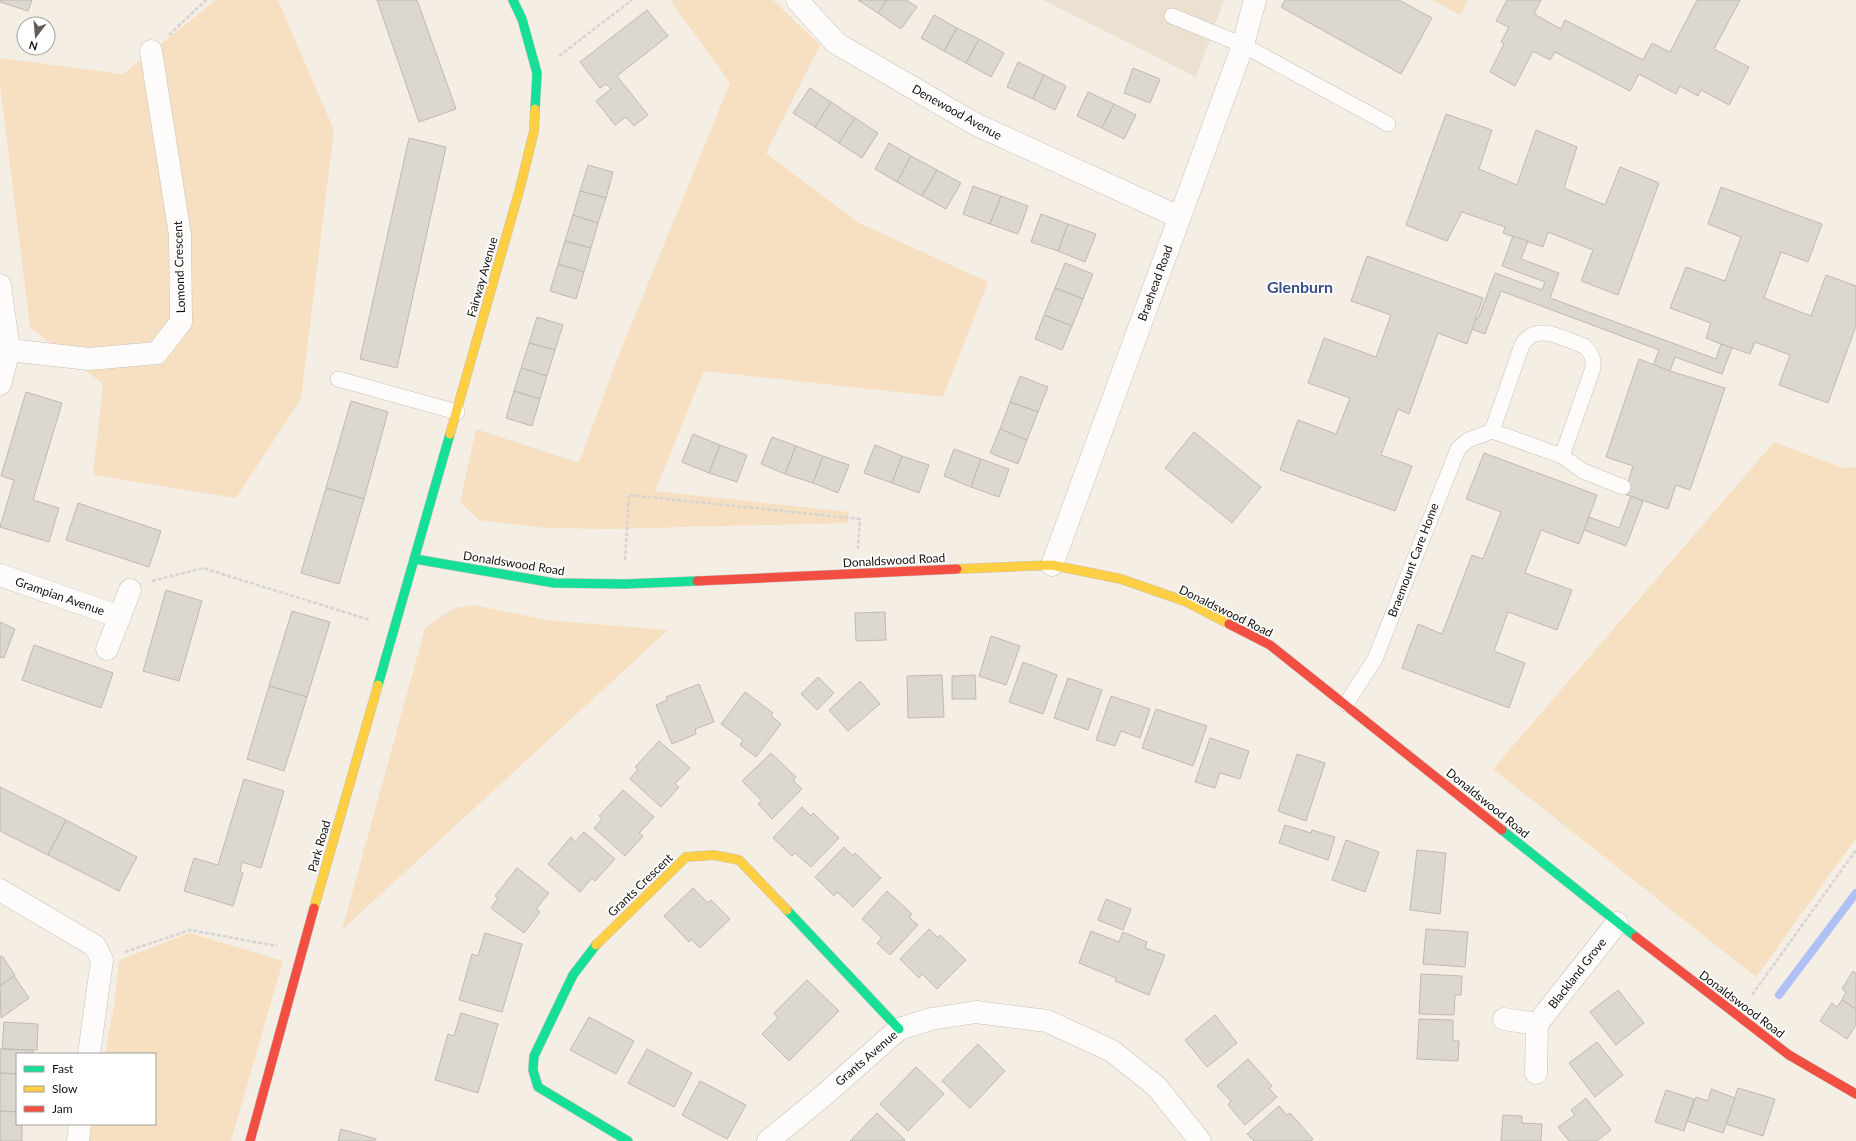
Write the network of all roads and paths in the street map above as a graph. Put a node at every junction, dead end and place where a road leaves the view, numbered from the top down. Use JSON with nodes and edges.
{"nodes":[{"id":1,"x":206,"y":0,"type":"edge"},
{"id":2,"x":513,"y":0,"type":"edge"},
{"id":3,"x":632,"y":0,"type":"edge"},
{"id":4,"x":797,"y":0,"type":"edge"},
{"id":5,"x":1255,"y":0,"type":"edge"},
{"id":6,"x":1172,"y":16,"type":"dead end"},
{"id":7,"x":1243,"y":45,"type":"junction"},
{"id":8,"x":151,"y":51,"type":"joint"},
{"id":9,"x":537,"y":74,"type":"junction"},
{"id":10,"x":1388,"y":124,"type":"dead end"},
{"id":11,"x":1179,"y":217,"type":"junction"},
{"id":12,"x":0,"y":285,"type":"edge"},
{"id":13,"x":9,"y":350,"type":"junction"},
{"id":14,"x":338,"y":379,"type":"dead end"},
{"id":15,"x":0,"y":384,"type":"edge"},
{"id":16,"x":457,"y":412,"type":"junction"},
{"id":17,"x":1492,"y":431,"type":"junction"},
{"id":18,"x":1562,"y":456,"type":"junction"},
{"id":19,"x":1624,"y":487,"type":"dead end"},
{"id":20,"x":415,"y":559,"type":"junction"},
{"id":21,"x":1052,"y":565,"type":"junction"},
{"id":22,"x":857,"y":574,"type":"junction"},
{"id":23,"x":0,"y":575,"type":"edge"},
{"id":24,"x":625,"y":584,"type":"junction"},
{"id":25,"x":130,"y":590,"type":"joint"},
{"id":26,"x":120,"y":617,"type":"junction"},
{"id":27,"x":395,"y":628,"type":"junction"},
{"id":28,"x":107,"y":649,"type":"dead end"},
{"id":29,"x":1346,"y":704,"type":"junction"},
{"id":30,"x":1856,"y":850,"type":"edge"},
{"id":31,"x":0,"y":890,"type":"edge"},
{"id":32,"x":1617,"y":923,"type":"junction"},
{"id":33,"x":302,"y":951,"type":"junction"},
{"id":34,"x":102,"y":960,"type":"junction"},
{"id":35,"x":1738,"y":1015,"type":"junction"},
{"id":36,"x":1504,"y":1019,"type":"dead end"},
{"id":37,"x":1537,"y":1024,"type":"junction"},
{"id":38,"x":899,"y":1029,"type":"junction"},
{"id":39,"x":89,"y":1053,"type":"edge"},
{"id":40,"x":1536,"y":1073,"type":"dead end"},
{"id":41,"x":1856,"y":1094,"type":"edge"},
{"id":42,"x":80,"y":1125,"type":"edge"},
{"id":43,"x":78,"y":1141,"type":"edge"},
{"id":44,"x":250,"y":1141,"type":"edge"},
{"id":45,"x":628,"y":1141,"type":"edge"},
{"id":46,"x":768,"y":1141,"type":"edge"},
{"id":47,"x":1200,"y":1141,"type":"edge"}],
"edges":[{"from":1,"to":8,"type":"path"},
{"from":2,"to":9,"type":"street","name":"Fairway Avenue"},
{"from":3,"to":9,"type":"path"},
{"from":4,"to":11,"type":"street","name":"Denewood Avenue"},
{"from":5,"to":7,"type":"street","name":"Braehead Road"},
{"from":6,"to":7,"type":"lane"},
{"from":7,"to":10,"type":"lane"},
{"from":7,"to":11,"type":"street","name":"Braehead Road"},
{"from":8,"to":13,"type":"street","name":"Lomond Crescent"},
{"from":9,"to":16,"type":"street","name":"Fairway Avenue"},
{"from":11,"to":21,"type":"street","name":"Braehead Road"},
{"from":12,"to":13,"type":"street"},
{"from":13,"to":15,"type":"street"},
{"from":14,"to":16,"type":"lane"},
{"from":16,"to":20,"type":"street","name":"Fairway Avenue"},
{"from":17,"to":18,"type":"lane"},
{"from":17,"to":18,"type":"lane"},
{"from":17,"to":29,"type":"lane","name":"Braemount Care Home"},
{"from":18,"to":19,"type":"lane"},
{"from":20,"to":24,"type":"street","name":"Donaldswood Road"},
{"from":20,"to":27,"type":"street","name":"Park Road"},
{"from":21,"to":22,"type":"street","name":"Donaldswood Road"},
{"from":21,"to":29,"type":"street","name":"Donaldswood Road"},
{"from":22,"to":24,"type":"street","name":"Donaldswood Road"},
{"from":22,"to":24,"type":"path"},
{"from":23,"to":26,"type":"street","name":"Grampian Avenue"},
{"from":25,"to":26,"type":"street","name":"Grampian Avenue"},
{"from":25,"to":27,"type":"path"},
{"from":26,"to":28,"type":"street","name":"Grampian Avenue"},
{"from":27,"to":33,"type":"street","name":"Park Road"},
{"from":29,"to":32,"type":"street","name":"Donaldswood Road"},
{"from":30,"to":35,"type":"path"},
{"from":31,"to":34,"type":"street"},
{"from":32,"to":35,"type":"street","name":"Donaldswood Road"},
{"from":32,"to":37,"type":"street","name":"Blackland Grove"},
{"from":33,"to":34,"type":"path"},
{"from":33,"to":44,"type":"street","name":"Park Road"},
{"from":34,"to":39,"type":"street"},
{"from":35,"to":41,"type":"street","name":"Donaldswood Road"},
{"from":36,"to":37,"type":"street"},
{"from":37,"to":40,"type":"street"},
{"from":38,"to":45,"type":"street","name":"Grants Crescent"},
{"from":38,"to":46,"type":"street","name":"Grants Avenue"},
{"from":38,"to":47,"type":"street","name":"Grants Avenue"},
{"from":42,"to":43,"type":"street"}]}
